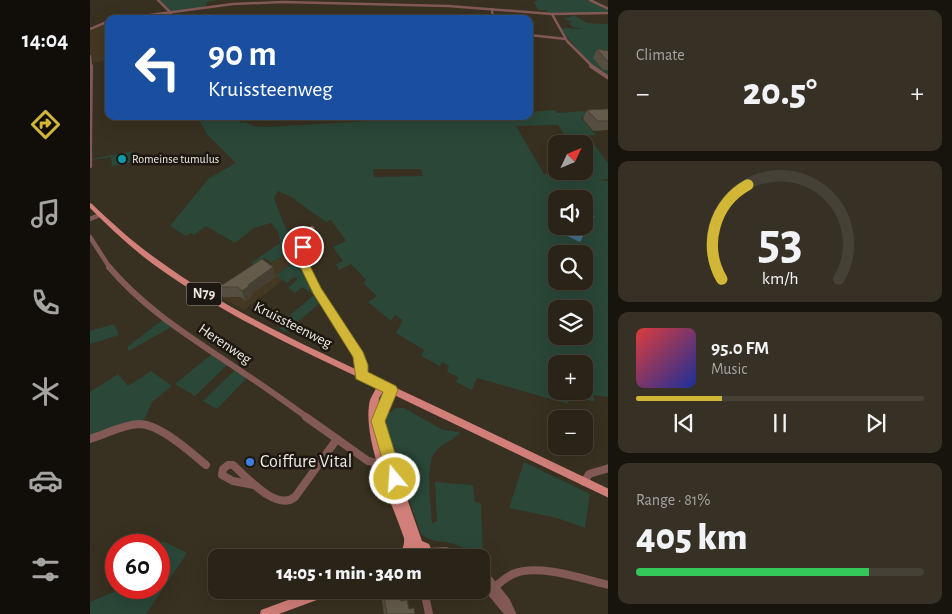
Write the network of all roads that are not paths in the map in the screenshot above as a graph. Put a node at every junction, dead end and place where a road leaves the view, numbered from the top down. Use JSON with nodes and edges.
{"nodes":[{"id":1,"x":158,"y":0,"type":"edge"},
{"id":2,"x":447,"y":0,"type":"edge"},
{"id":3,"x":590,"y":0,"type":"edge"},
{"id":4,"x":448,"y":6,"type":"junction"},
{"id":5,"x":514,"y":7,"type":"dead end"},
{"id":6,"x":492,"y":9,"type":"junction"},
{"id":7,"x":517,"y":11,"type":"junction"},
{"id":8,"x":608,"y":11,"type":"edge"},
{"id":9,"x":171,"y":13,"type":"junction"},
{"id":10,"x":552,"y":14,"type":"junction"},
{"id":11,"x":154,"y":15,"type":"edge"},
{"id":12,"x":493,"y":15,"type":"edge"},
{"id":13,"x":105,"y":23,"type":"edge"},
{"id":14,"x":90,"y":29,"type":"edge"},
{"id":15,"x":533,"y":35,"type":"edge"},
{"id":16,"x":566,"y":39,"type":"junction"},
{"id":17,"x":90,"y":56,"type":"edge"},
{"id":18,"x":608,"y":78,"type":"edge"},
{"id":19,"x":90,"y":166,"type":"edge"},
{"id":20,"x":90,"y":205,"type":"edge"},
{"id":21,"x":100,"y":215,"type":"junction"},
{"id":22,"x":90,"y":219,"type":"edge"},
{"id":23,"x":312,"y":228,"type":"dead end"},
{"id":24,"x":90,"y":237,"type":"edge"},
{"id":25,"x":361,"y":375,"type":"junction"},
{"id":26,"x":382,"y":385,"type":"junction"},
{"id":27,"x":392,"y":390,"type":"junction"},
{"id":28,"x":336,"y":439,"type":"junction"},
{"id":29,"x":90,"y":440,"type":"edge"},
{"id":30,"x":387,"y":463,"type":"junction"},
{"id":31,"x":206,"y":465,"type":"dead end"},
{"id":32,"x":608,"y":468,"type":"edge"},
{"id":33,"x":584,"y":482,"type":"junction"},
{"id":34,"x":254,"y":485,"type":"dead end"},
{"id":35,"x":608,"y":494,"type":"edge"},
{"id":36,"x":414,"y":545,"type":"junction"},
{"id":37,"x":409,"y":549,"type":"edge"},
{"id":38,"x":420,"y":549,"type":"edge"},
{"id":39,"x":490,"y":584,"type":"edge"},
{"id":40,"x":608,"y":586,"type":"edge"},
{"id":41,"x":490,"y":587,"type":"edge"},
{"id":42,"x":493,"y":589,"type":"junction"},
{"id":43,"x":305,"y":599,"type":"edge"},
{"id":44,"x":426,"y":599,"type":"edge"},
{"id":45,"x":265,"y":614,"type":"edge"},
{"id":46,"x":429,"y":614,"type":"edge"},
{"id":47,"x":510,"y":614,"type":"edge"}],
"edges":[{"from":1,"to":9,"type":"street"},
{"from":2,"to":4,"type":"street"},
{"from":3,"to":8,"type":"street"},
{"from":4,"to":6,"type":"street"},
{"from":4,"to":9,"type":"street"},
{"from":5,"to":7,"type":"street"},
{"from":6,"to":7,"type":"street"},
{"from":6,"to":12,"type":"street"},
{"from":7,"to":10,"type":"street"},
{"from":8,"to":10,"type":"street"},
{"from":9,"to":11,"type":"street"},
{"from":10,"to":16,"type":"street"},
{"from":13,"to":14,"type":"street"},
{"from":15,"to":16,"type":"street"},
{"from":16,"to":18,"type":"street"},
{"from":17,"to":19,"type":"street"},
{"from":20,"to":21,"type":"main road","name":"Kruissteenweg","number":"N79"},
{"from":21,"to":22,"type":"street"},
{"from":21,"to":25,"type":"main road","name":"Kruissteenweg","number":"N79"},
{"from":23,"to":25,"type":"street"},
{"from":24,"to":28,"type":"street","name":"Herenweg"},
{"from":25,"to":26,"type":"main road","name":"Kruissteenweg","number":"N79"},
{"from":26,"to":27,"type":"main road","name":"Kruissteenweg","number":"N79"},
{"from":26,"to":30,"type":"main road"},
{"from":27,"to":30,"type":"main road"},
{"from":27,"to":33,"type":"main road","name":"Kruissteenweg","number":"N79"},
{"from":28,"to":30,"type":"street","name":"Herenweg"},
{"from":28,"to":34,"type":"street"},
{"from":29,"to":31,"type":"street"},
{"from":30,"to":36,"type":"main road"},
{"from":32,"to":33,"type":"street"},
{"from":33,"to":35,"type":"main road","name":"Kruissteenweg","number":"N79"},
{"from":36,"to":37,"type":"main road"},
{"from":36,"to":38,"type":"main road"},
{"from":39,"to":42,"type":"street"},
{"from":40,"to":42,"type":"street"},
{"from":41,"to":42,"type":"street"},
{"from":42,"to":47,"type":"street"},
{"from":43,"to":45,"type":"main road"},
{"from":44,"to":46,"type":"street"}]}
